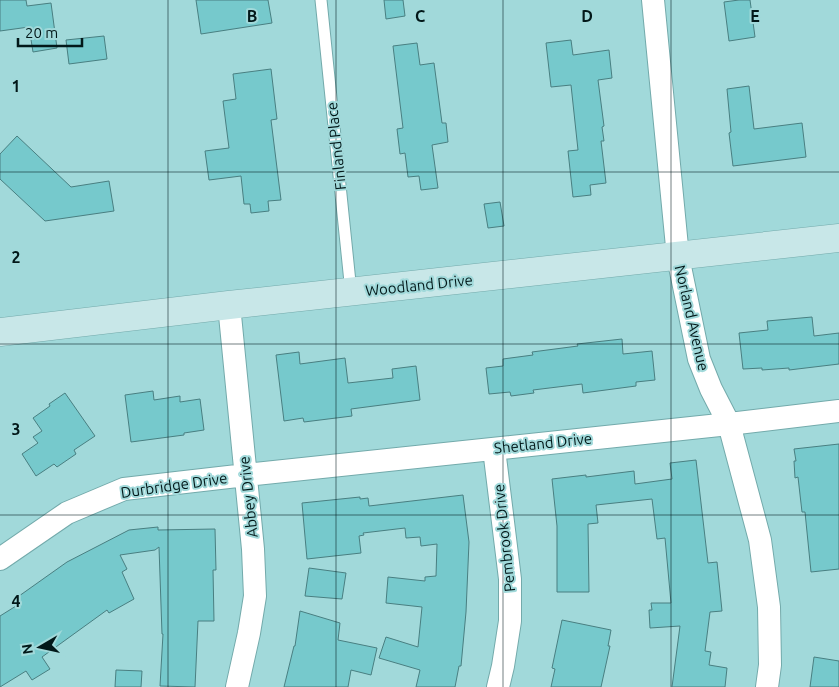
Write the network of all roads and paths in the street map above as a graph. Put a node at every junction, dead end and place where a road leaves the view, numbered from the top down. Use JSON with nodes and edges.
{"nodes":[{"id":1,"x":321,"y":0,"type":"edge"},
{"id":2,"x":654,"y":0,"type":"edge"},
{"id":3,"x":839,"y":238,"type":"edge"},
{"id":4,"x":678,"y":256,"type":"junction"},
{"id":5,"x":351,"y":292,"type":"junction"},
{"id":6,"x":229,"y":305,"type":"junction"},
{"id":7,"x":0,"y":332,"type":"edge"},
{"id":8,"x":839,"y":410,"type":"edge"},
{"id":9,"x":729,"y":424,"type":"junction"},
{"id":10,"x":494,"y":449,"type":"junction"},
{"id":11,"x":246,"y":475,"type":"junction"},
{"id":12,"x":0,"y":559,"type":"edge"},
{"id":13,"x":237,"y":687,"type":"edge"},
{"id":14,"x":498,"y":687,"type":"edge"},
{"id":15,"x":767,"y":687,"type":"edge"}],
"edges":[{"from":1,"to":5,"type":"lane","name":"Finland Place"},
{"from":2,"to":4,"type":"street","name":"Norland Avenue"},
{"from":3,"to":4,"type":"main road","name":"Woodland Drive"},
{"from":4,"to":5,"type":"main road","name":"Woodland Drive"},
{"from":4,"to":9,"type":"street","name":"Norland Avenue"},
{"from":5,"to":6,"type":"main road","name":"Woodland Drive"},
{"from":6,"to":7,"type":"main road","name":"Woodland Drive"},
{"from":6,"to":11,"type":"street","name":"Abbey Drive"},
{"from":8,"to":9,"type":"street","name":"Shetland Drive"},
{"from":9,"to":10,"type":"street","name":"Shetland Drive"},
{"from":9,"to":15,"type":"street","name":"Norland Avenue"},
{"from":10,"to":11,"type":"street","name":"Shetland Drive"},
{"from":10,"to":14,"type":"street","name":"Pembrook Drive"},
{"from":11,"to":12,"type":"street","name":"Durbridge Drive"},
{"from":11,"to":13,"type":"street","name":"Abbey Drive"}]}
